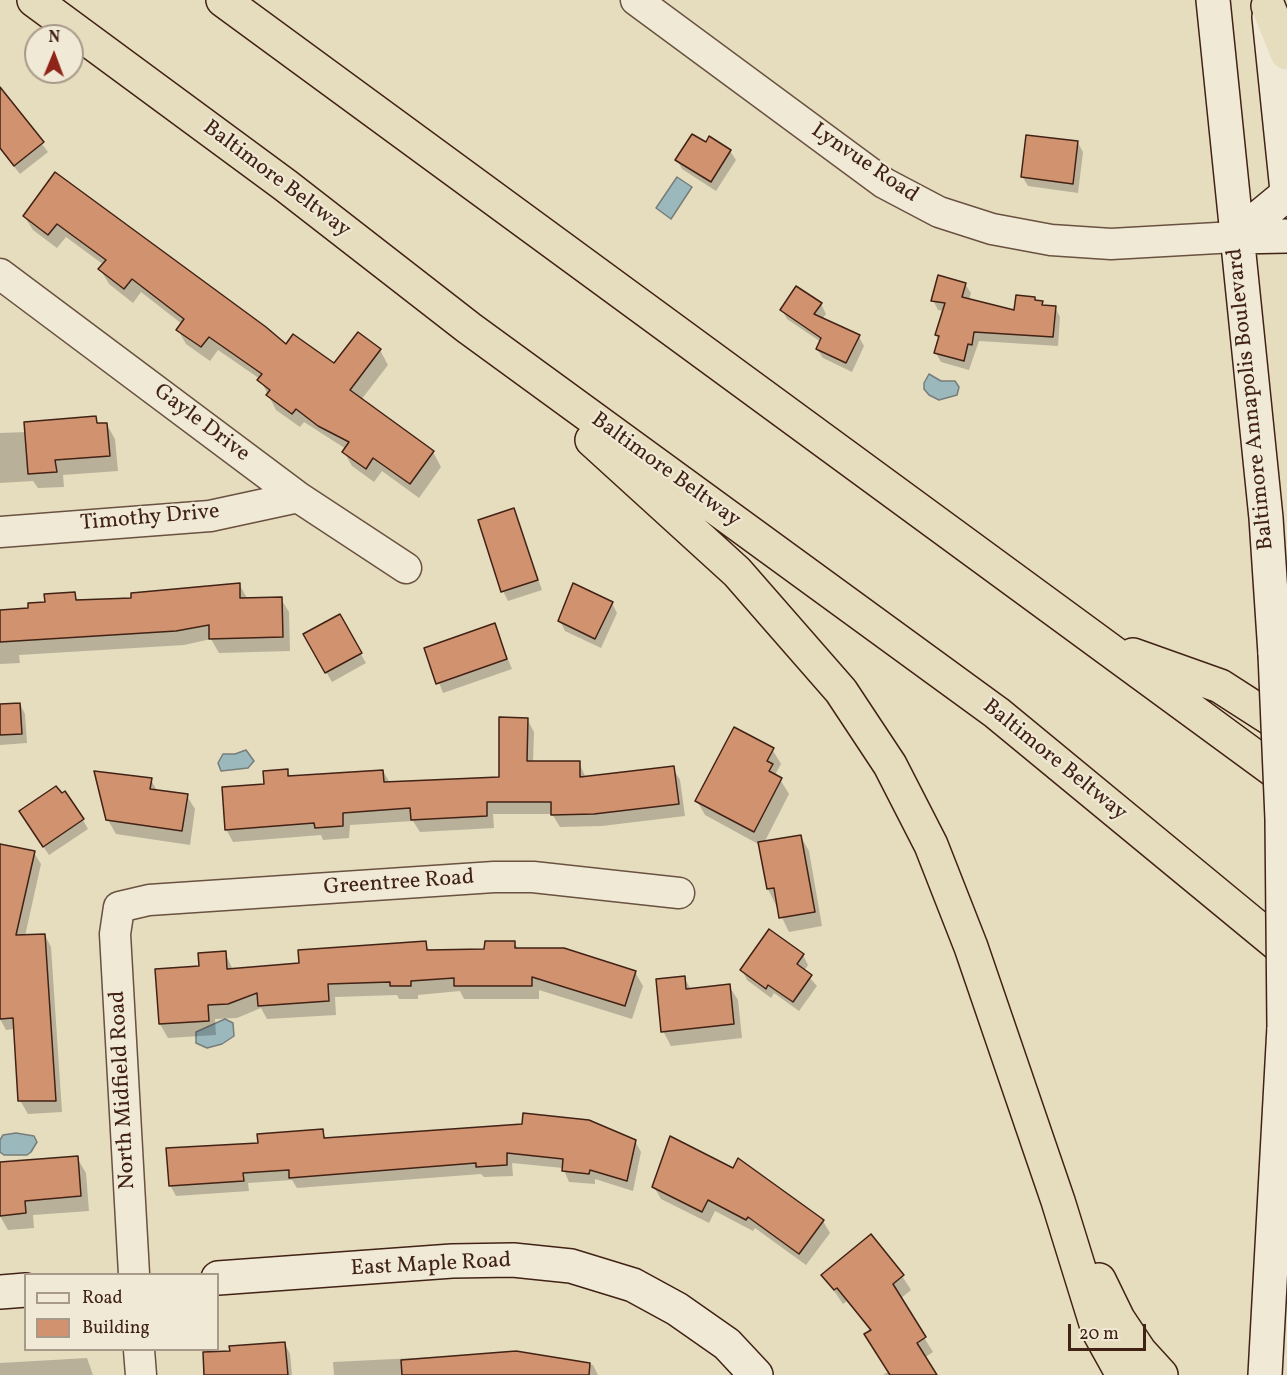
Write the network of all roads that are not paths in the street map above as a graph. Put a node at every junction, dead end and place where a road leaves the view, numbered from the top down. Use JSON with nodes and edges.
{"nodes":[{"id":1,"x":34,"y":0,"type":"edge"},
{"id":2,"x":223,"y":0,"type":"edge"},
{"id":3,"x":636,"y":0,"type":"edge"},
{"id":4,"x":1214,"y":0,"type":"edge"},
{"id":5,"x":1267,"y":3,"type":"edge"},
{"id":6,"x":1287,"y":53,"type":"edge"},
{"id":7,"x":1287,"y":193,"type":"edge"},
{"id":8,"x":1287,"y":236,"type":"edge"},
{"id":9,"x":1235,"y":237,"type":"junction"},
{"id":10,"x":0,"y":274,"type":"edge"},
{"id":11,"x":469,"y":328,"type":"junction"},
{"id":12,"x":298,"y":497,"type":"junction"},
{"id":13,"x":0,"y":531,"type":"edge"},
{"id":14,"x":406,"y":568,"type":"dead end"},
{"id":15,"x":1098,"y":642,"type":"junction"},
{"id":16,"x":997,"y":713,"type":"junction"},
{"id":17,"x":1287,"y":729,"type":"edge"},
{"id":18,"x":1287,"y":780,"type":"edge"},
{"id":19,"x":679,"y":893,"type":"dead end"},
{"id":20,"x":119,"y":907,"type":"joint"},
{"id":21,"x":1287,"y":921,"type":"edge"},
{"id":22,"x":1287,"y":952,"type":"edge"},
{"id":23,"x":1058,"y":1201,"type":"junction"},
{"id":24,"x":134,"y":1273,"type":"edge"},
{"id":25,"x":219,"y":1278,"type":"edge"},
{"id":26,"x":24,"y":1290,"type":"edge"},
{"id":27,"x":0,"y":1292,"type":"edge"},
{"id":28,"x":139,"y":1351,"type":"edge"},
{"id":29,"x":141,"y":1375,"type":"edge"},
{"id":30,"x":756,"y":1375,"type":"edge"},
{"id":31,"x":1123,"y":1375,"type":"edge"},
{"id":32,"x":1161,"y":1375,"type":"edge"},
{"id":33,"x":1265,"y":1375,"type":"edge"}],
"edges":[{"from":1,"to":11,"type":"highway","name":"Baltimore Beltway"},
{"from":2,"to":15,"type":"highway"},
{"from":3,"to":9,"type":"street","name":"Lynvue Road"},
{"from":4,"to":9,"type":"main road","name":"Baltimore Annapolis Boulevard"},
{"from":5,"to":6,"type":"highway"},
{"from":5,"to":7,"type":"main road"},
{"from":7,"to":9,"type":"main road"},
{"from":8,"to":9,"type":"main road"},
{"from":9,"to":33,"type":"main road","name":"Baltimore Annapolis Boulevard","bridge":true},
{"from":10,"to":12,"type":"street","name":"Gayle Drive"},
{"from":11,"to":16,"type":"highway","name":"Baltimore Beltway"},
{"from":11,"to":23,"type":"highway"},
{"from":12,"to":13,"type":"street","name":"Timothy Drive"},
{"from":12,"to":14,"type":"street","name":"Gayle Drive"},
{"from":15,"to":17,"type":"highway"},
{"from":15,"to":18,"type":"highway"},
{"from":16,"to":21,"type":"highway"},
{"from":16,"to":22,"type":"highway","name":"Baltimore Beltway"},
{"from":19,"to":20,"type":"street","name":"Greentree Road"},
{"from":20,"to":24,"type":"street","name":"North Midfield Road"},
{"from":23,"to":31,"type":"highway"},
{"from":23,"to":32,"type":"highway"},
{"from":25,"to":30,"type":"main road","name":"East Maple Road"},
{"from":26,"to":27,"type":"main road"},
{"from":28,"to":29,"type":"street"}]}
